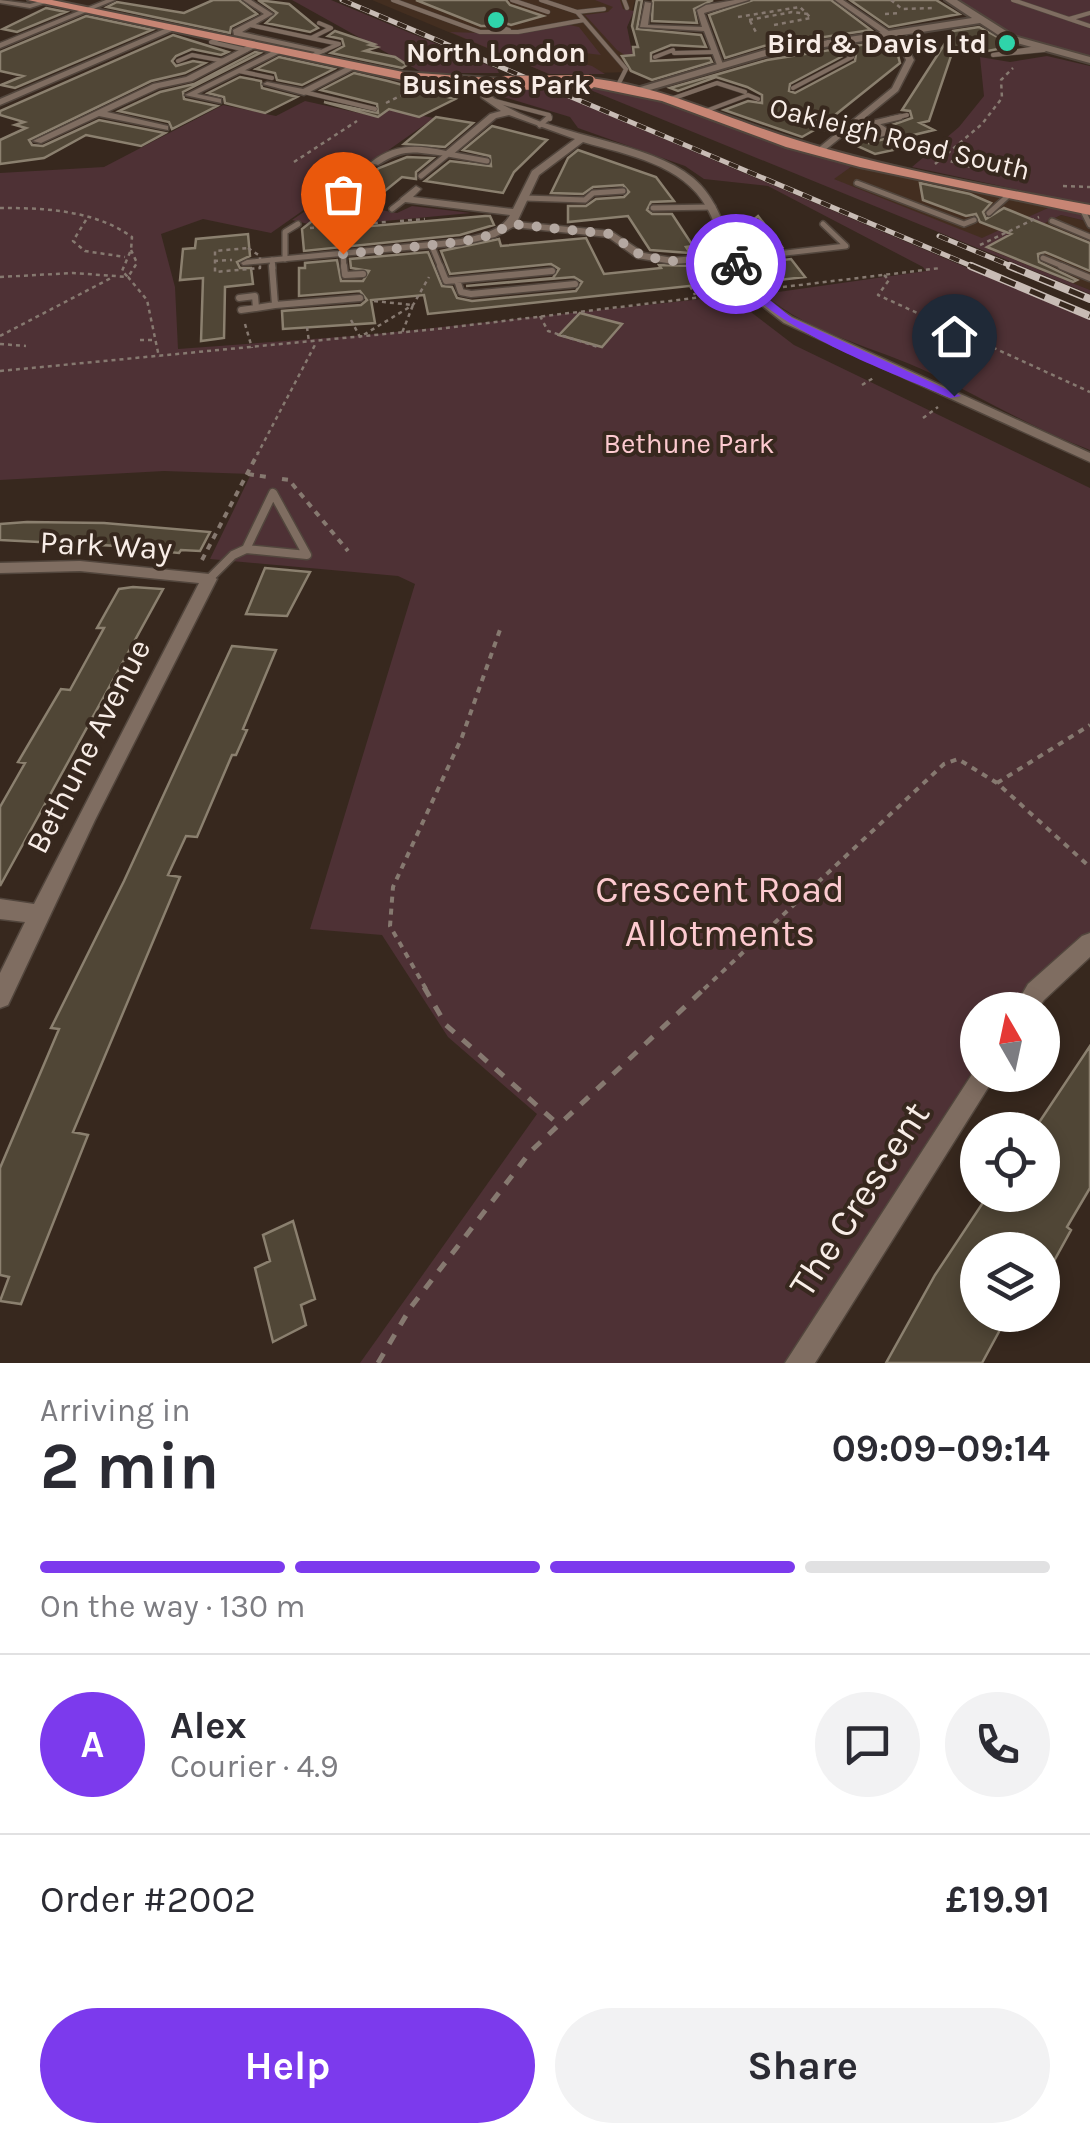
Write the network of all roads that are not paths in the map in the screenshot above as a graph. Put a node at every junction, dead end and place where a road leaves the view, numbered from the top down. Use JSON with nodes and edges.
{"nodes":[{"id":1,"x":112,"y":0,"type":"edge"},
{"id":2,"x":246,"y":0,"type":"edge"},
{"id":3,"x":393,"y":0,"type":"edge"},
{"id":4,"x":516,"y":0,"type":"edge"},
{"id":5,"x":542,"y":0,"type":"edge"},
{"id":6,"x":624,"y":0,"type":"edge"},
{"id":7,"x":746,"y":0,"type":"edge"},
{"id":8,"x":838,"y":0,"type":"edge"},
{"id":9,"x":1012,"y":0,"type":"edge"},
{"id":10,"x":39,"y":1,"type":"edge"},
{"id":11,"x":0,"y":2,"type":"edge"},
{"id":12,"x":647,"y":3,"type":"dead end"},
{"id":13,"x":955,"y":3,"type":"edge"},
{"id":14,"x":564,"y":8,"type":"junction"},
{"id":15,"x":627,"y":8,"type":"dead end"},
{"id":16,"x":604,"y":9,"type":"dead end"},
{"id":17,"x":90,"y":10,"type":"junction"},
{"id":18,"x":548,"y":12,"type":"junction"},
{"id":19,"x":577,"y":12,"type":"junction"},
{"id":20,"x":530,"y":13,"type":"dead end"},
{"id":21,"x":1090,"y":13,"type":"edge"},
{"id":22,"x":584,"y":20,"type":"junction"},
{"id":23,"x":982,"y":20,"type":"junction"},
{"id":24,"x":1066,"y":20,"type":"junction"},
{"id":25,"x":319,"y":22,"type":"dead end"},
{"id":26,"x":491,"y":23,"type":"dead end"},
{"id":27,"x":250,"y":25,"type":"junction"},
{"id":28,"x":1090,"y":26,"type":"edge"},
{"id":29,"x":176,"y":28,"type":"junction"},
{"id":30,"x":705,"y":29,"type":"junction"},
{"id":31,"x":527,"y":30,"type":"junction"},
{"id":32,"x":297,"y":32,"type":"dead end"},
{"id":33,"x":887,"y":32,"type":"junction"},
{"id":34,"x":229,"y":36,"type":"junction"},
{"id":35,"x":313,"y":37,"type":"junction"},
{"id":36,"x":333,"y":37,"type":"dead end"},
{"id":37,"x":337,"y":43,"type":"junction"},
{"id":38,"x":836,"y":44,"type":"junction"},
{"id":39,"x":0,"y":46,"type":"edge"},
{"id":40,"x":252,"y":47,"type":"junction"},
{"id":41,"x":1041,"y":49,"type":"junction"},
{"id":42,"x":284,"y":50,"type":"junction"},
{"id":43,"x":673,"y":51,"type":"joint"},
{"id":44,"x":715,"y":52,"type":"junction"},
{"id":45,"x":318,"y":54,"type":"junction"},
{"id":46,"x":655,"y":58,"type":"dead end"},
{"id":47,"x":1090,"y":60,"type":"edge"},
{"id":48,"x":224,"y":61,"type":"junction"},
{"id":49,"x":178,"y":62,"type":"dead end"},
{"id":50,"x":720,"y":65,"type":"junction"},
{"id":51,"x":356,"y":66,"type":"junction"},
{"id":52,"x":239,"y":70,"type":"junction"},
{"id":53,"x":679,"y":77,"type":"junction"},
{"id":54,"x":270,"y":81,"type":"joint"},
{"id":55,"x":426,"y":84,"type":"dead end"},
{"id":56,"x":620,"y":84,"type":"junction"},
{"id":57,"x":697,"y":84,"type":"dead end"},
{"id":58,"x":643,"y":88,"type":"junction"},
{"id":59,"x":793,"y":88,"type":"dead end"},
{"id":60,"x":480,"y":90,"type":"junction"},
{"id":61,"x":304,"y":92,"type":"junction"},
{"id":62,"x":748,"y":94,"type":"junction"},
{"id":63,"x":671,"y":98,"type":"junction"},
{"id":64,"x":758,"y":99,"type":"dead end"},
{"id":65,"x":218,"y":101,"type":"dead end"},
{"id":66,"x":0,"y":102,"type":"edge"},
{"id":67,"x":375,"y":109,"type":"dead end"},
{"id":68,"x":710,"y":109,"type":"junction"},
{"id":69,"x":727,"y":109,"type":"dead end"},
{"id":70,"x":510,"y":112,"type":"junction"},
{"id":71,"x":99,"y":113,"type":"junction"},
{"id":72,"x":907,"y":115,"type":"dead end"},
{"id":73,"x":810,"y":116,"type":"dead end"},
{"id":74,"x":858,"y":120,"type":"junction"},
{"id":75,"x":874,"y":124,"type":"junction"},
{"id":76,"x":540,"y":125,"type":"junction"},
{"id":77,"x":165,"y":128,"type":"dead end"},
{"id":78,"x":840,"y":134,"type":"junction"},
{"id":79,"x":583,"y":137,"type":"junction"},
{"id":80,"x":871,"y":137,"type":"dead end"},
{"id":81,"x":38,"y":141,"type":"dead end"},
{"id":82,"x":819,"y":152,"type":"junction"},
{"id":83,"x":448,"y":154,"type":"junction"},
{"id":84,"x":487,"y":161,"type":"dead end"},
{"id":85,"x":375,"y":163,"type":"dead end"},
{"id":86,"x":421,"y":176,"type":"dead end"},
{"id":87,"x":856,"y":183,"type":"dead end"},
{"id":88,"x":416,"y":189,"type":"dead end"},
{"id":89,"x":623,"y":191,"type":"dead end"},
{"id":90,"x":1010,"y":194,"type":"junction"},
{"id":91,"x":448,"y":195,"type":"dead end"},
{"id":92,"x":525,"y":198,"type":"junction"},
{"id":93,"x":405,"y":199,"type":"junction"},
{"id":94,"x":438,"y":204,"type":"junction"},
{"id":95,"x":713,"y":207,"type":"junction"},
{"id":96,"x":392,"y":208,"type":"dead end"},
{"id":97,"x":653,"y":208,"type":"dead end"},
{"id":98,"x":989,"y":213,"type":"dead end"},
{"id":99,"x":1087,"y":215,"type":"edge"},
{"id":100,"x":514,"y":218,"type":"junction"},
{"id":101,"x":974,"y":220,"type":"dead end"},
{"id":102,"x":1052,"y":222,"type":"dead end"},
{"id":103,"x":298,"y":224,"type":"dead end"},
{"id":104,"x":823,"y":224,"type":"dead end"},
{"id":105,"x":1090,"y":237,"type":"edge"},
{"id":106,"x":431,"y":244,"type":"junction"},
{"id":107,"x":343,"y":254,"type":"junction"},
{"id":108,"x":733,"y":258,"type":"junction"},
{"id":109,"x":1043,"y":258,"type":"dead end"},
{"id":110,"x":278,"y":260,"type":"junction"},
{"id":111,"x":246,"y":263,"type":"dead end"},
{"id":112,"x":552,"y":271,"type":"dead end"},
{"id":113,"x":362,"y":274,"type":"dead end"},
{"id":114,"x":1090,"y":278,"type":"edge"},
{"id":115,"x":457,"y":280,"type":"junction"},
{"id":116,"x":575,"y":284,"type":"dead end"},
{"id":117,"x":239,"y":298,"type":"dead end"},
{"id":118,"x":360,"y":298,"type":"road end"},
{"id":119,"x":275,"y":306,"type":"junction"},
{"id":120,"x":256,"y":308,"type":"junction"},
{"id":121,"x":240,"y":310,"type":"road end"},
{"id":122,"x":1090,"y":458,"type":"edge"},
{"id":123,"x":246,"y":549,"type":"junction"},
{"id":124,"x":0,"y":568,"type":"edge"},
{"id":125,"x":201,"y":579,"type":"junction"},
{"id":126,"x":0,"y":909,"type":"edge"},
{"id":127,"x":42,"y":914,"type":"junction"},
{"id":128,"x":1090,"y":943,"type":"edge"},
{"id":129,"x":1036,"y":992,"type":"edge"},
{"id":130,"x":0,"y":997,"type":"edge"},
{"id":131,"x":972,"y":1092,"type":"edge"},
{"id":132,"x":798,"y":1363,"type":"edge"}],
"edges":[{"from":1,"to":17,"type":"street"},
{"from":2,"to":27,"type":"street"},
{"from":3,"to":31,"type":"lane"},
{"from":4,"to":18,"type":"lane"},
{"from":5,"to":14,"type":"lane"},
{"from":6,"to":15,"type":"lane"},
{"from":7,"to":30,"type":"street"},
{"from":8,"to":33,"type":"street"},
{"from":9,"to":24,"type":"lane"},
{"from":10,"to":11,"type":"street"},
{"from":10,"to":17,"type":"main road","name":"Oakleigh Road South"},
{"from":12,"to":30,"type":"street"},
{"from":13,"to":23,"type":"street"},
{"from":14,"to":18,"type":"lane"},
{"from":14,"to":19,"type":"lane"},
{"from":16,"to":19,"type":"lane"},
{"from":17,"to":29,"type":"main road","name":"Oakleigh Road South"},
{"from":17,"to":39,"type":"street"},
{"from":18,"to":20,"type":"lane"},
{"from":19,"to":22,"type":"lane"},
{"from":21,"to":24,"type":"lane"},
{"from":22,"to":31,"type":"lane"},
{"from":22,"to":56,"type":"lane"},
{"from":23,"to":33,"type":"street"},
{"from":23,"to":41,"type":"street"},
{"from":24,"to":28,"type":"lane"},
{"from":25,"to":35,"type":"lane"},
{"from":26,"to":31,"type":"lane"},
{"from":27,"to":34,"type":"street"},
{"from":27,"to":35,"type":"lane"},
{"from":29,"to":34,"type":"main road","name":"Oakleigh Road South"},
{"from":29,"to":66,"type":"street"},
{"from":30,"to":44,"type":"street"},
{"from":32,"to":35,"type":"lane"},
{"from":33,"to":38,"type":"street"},
{"from":33,"to":74,"type":"street"},
{"from":34,"to":40,"type":"main road","name":"Oakleigh Road South"},
{"from":34,"to":45,"type":"street"},
{"from":35,"to":37,"type":"lane"},
{"from":36,"to":37,"type":"lane"},
{"from":37,"to":45,"type":"lane"},
{"from":38,"to":50,"type":"street"},
{"from":38,"to":59,"type":"lane"},
{"from":40,"to":42,"type":"main road","name":"Oakleigh Road South"},
{"from":40,"to":48,"type":"street"},
{"from":41,"to":41,"type":"lane"},
{"from":41,"to":47,"type":"street"},
{"from":42,"to":45,"type":"main road","name":"Oakleigh Road South"},
{"from":42,"to":52,"type":"street"},
{"from":43,"to":44,"type":"lane"},
{"from":43,"to":46,"type":"lane"},
{"from":44,"to":50,"type":"street"},
{"from":45,"to":51,"type":"main road","name":"Oakleigh Road South"},
{"from":48,"to":49,"type":"lane"},
{"from":48,"to":71,"type":"street"},
{"from":50,"to":53,"type":"street"},
{"from":51,"to":60,"type":"main road","name":"Oakleigh Road South"},
{"from":51,"to":61,"type":"street"},
{"from":52,"to":54,"type":"lane"},
{"from":52,"to":65,"type":"street"},
{"from":53,"to":57,"type":"lane"},
{"from":53,"to":58,"type":"street"},
{"from":54,"to":61,"type":"street"},
{"from":55,"to":60,"type":"lane"},
{"from":56,"to":58,"type":"main road","name":"Oakleigh Road South"},
{"from":56,"to":60,"type":"main road","name":"Oakleigh Road South","bridge":true},
{"from":58,"to":63,"type":"main road","name":"Oakleigh Road South"},
{"from":60,"to":70,"type":"street"},
{"from":60,"to":76,"type":"lane"},
{"from":61,"to":67,"type":"lane"},
{"from":62,"to":63,"type":"lane"},
{"from":62,"to":64,"type":"lane"},
{"from":62,"to":68,"type":"lane"},
{"from":63,"to":68,"type":"main road","name":"Oakleigh Road South"},
{"from":68,"to":69,"type":"lane"},
{"from":68,"to":82,"type":"main road","name":"Oakleigh Road South"},
{"from":70,"to":76,"type":"street"},
{"from":70,"to":83,"type":"street"},
{"from":71,"to":77,"type":"street"},
{"from":71,"to":81,"type":"street"},
{"from":72,"to":75,"type":"lane"},
{"from":73,"to":78,"type":"lane"},
{"from":74,"to":75,"type":"lane"},
{"from":74,"to":78,"type":"street"},
{"from":75,"to":80,"type":"lane"},
{"from":76,"to":79,"type":"street"},
{"from":78,"to":82,"type":"street"},
{"from":79,"to":92,"type":"street"},
{"from":79,"to":95,"type":"street"},
{"from":82,"to":90,"type":"main road","name":"Oakleigh Road South"},
{"from":83,"to":84,"type":"lane"},
{"from":83,"to":85,"type":"street"},
{"from":83,"to":86,"type":"lane"},
{"from":87,"to":101,"type":"lane"},
{"from":88,"to":93,"type":"street"},
{"from":89,"to":92,"type":"lane"},
{"from":90,"to":98,"type":"lane"},
{"from":90,"to":99,"type":"main road","name":"Oakleigh Road South"},
{"from":91,"to":94,"type":"lane"},
{"from":92,"to":100,"type":"street"},
{"from":93,"to":94,"type":"street"},
{"from":93,"to":96,"type":"lane"},
{"from":94,"to":100,"type":"street"},
{"from":95,"to":97,"type":"lane"},
{"from":95,"to":108,"type":"street"},
{"from":100,"to":106,"type":"street"},
{"from":100,"to":108,"type":"street"},
{"from":102,"to":105,"type":"lane"},
{"from":103,"to":110,"type":"lane"},
{"from":104,"to":108,"type":"lane"},
{"from":106,"to":107,"type":"street"},
{"from":106,"to":115,"type":"lane"},
{"from":107,"to":110,"type":"street"},
{"from":107,"to":113,"type":"lane"},
{"from":108,"to":122,"type":"street"},
{"from":109,"to":114,"type":"lane"},
{"from":110,"to":111,"type":"street"},
{"from":110,"to":119,"type":"lane"},
{"from":112,"to":115,"type":"lane"},
{"from":115,"to":116,"type":"lane"},
{"from":117,"to":120,"type":"lane"},
{"from":118,"to":119,"type":"lane"},
{"from":119,"to":120,"type":"lane"},
{"from":120,"to":121,"type":"lane"},
{"from":123,"to":123,"type":"lane"},
{"from":123,"to":125,"type":"lane"},
{"from":124,"to":125,"type":"street","name":"Park Way"},
{"from":125,"to":127,"type":"street","name":"Bethune Avenue"},
{"from":126,"to":127,"type":"street"},
{"from":127,"to":130,"type":"street","name":"Bethune Avenue"},
{"from":128,"to":129,"type":"street"},
{"from":131,"to":132,"type":"street","name":"The Crescent"}]}
